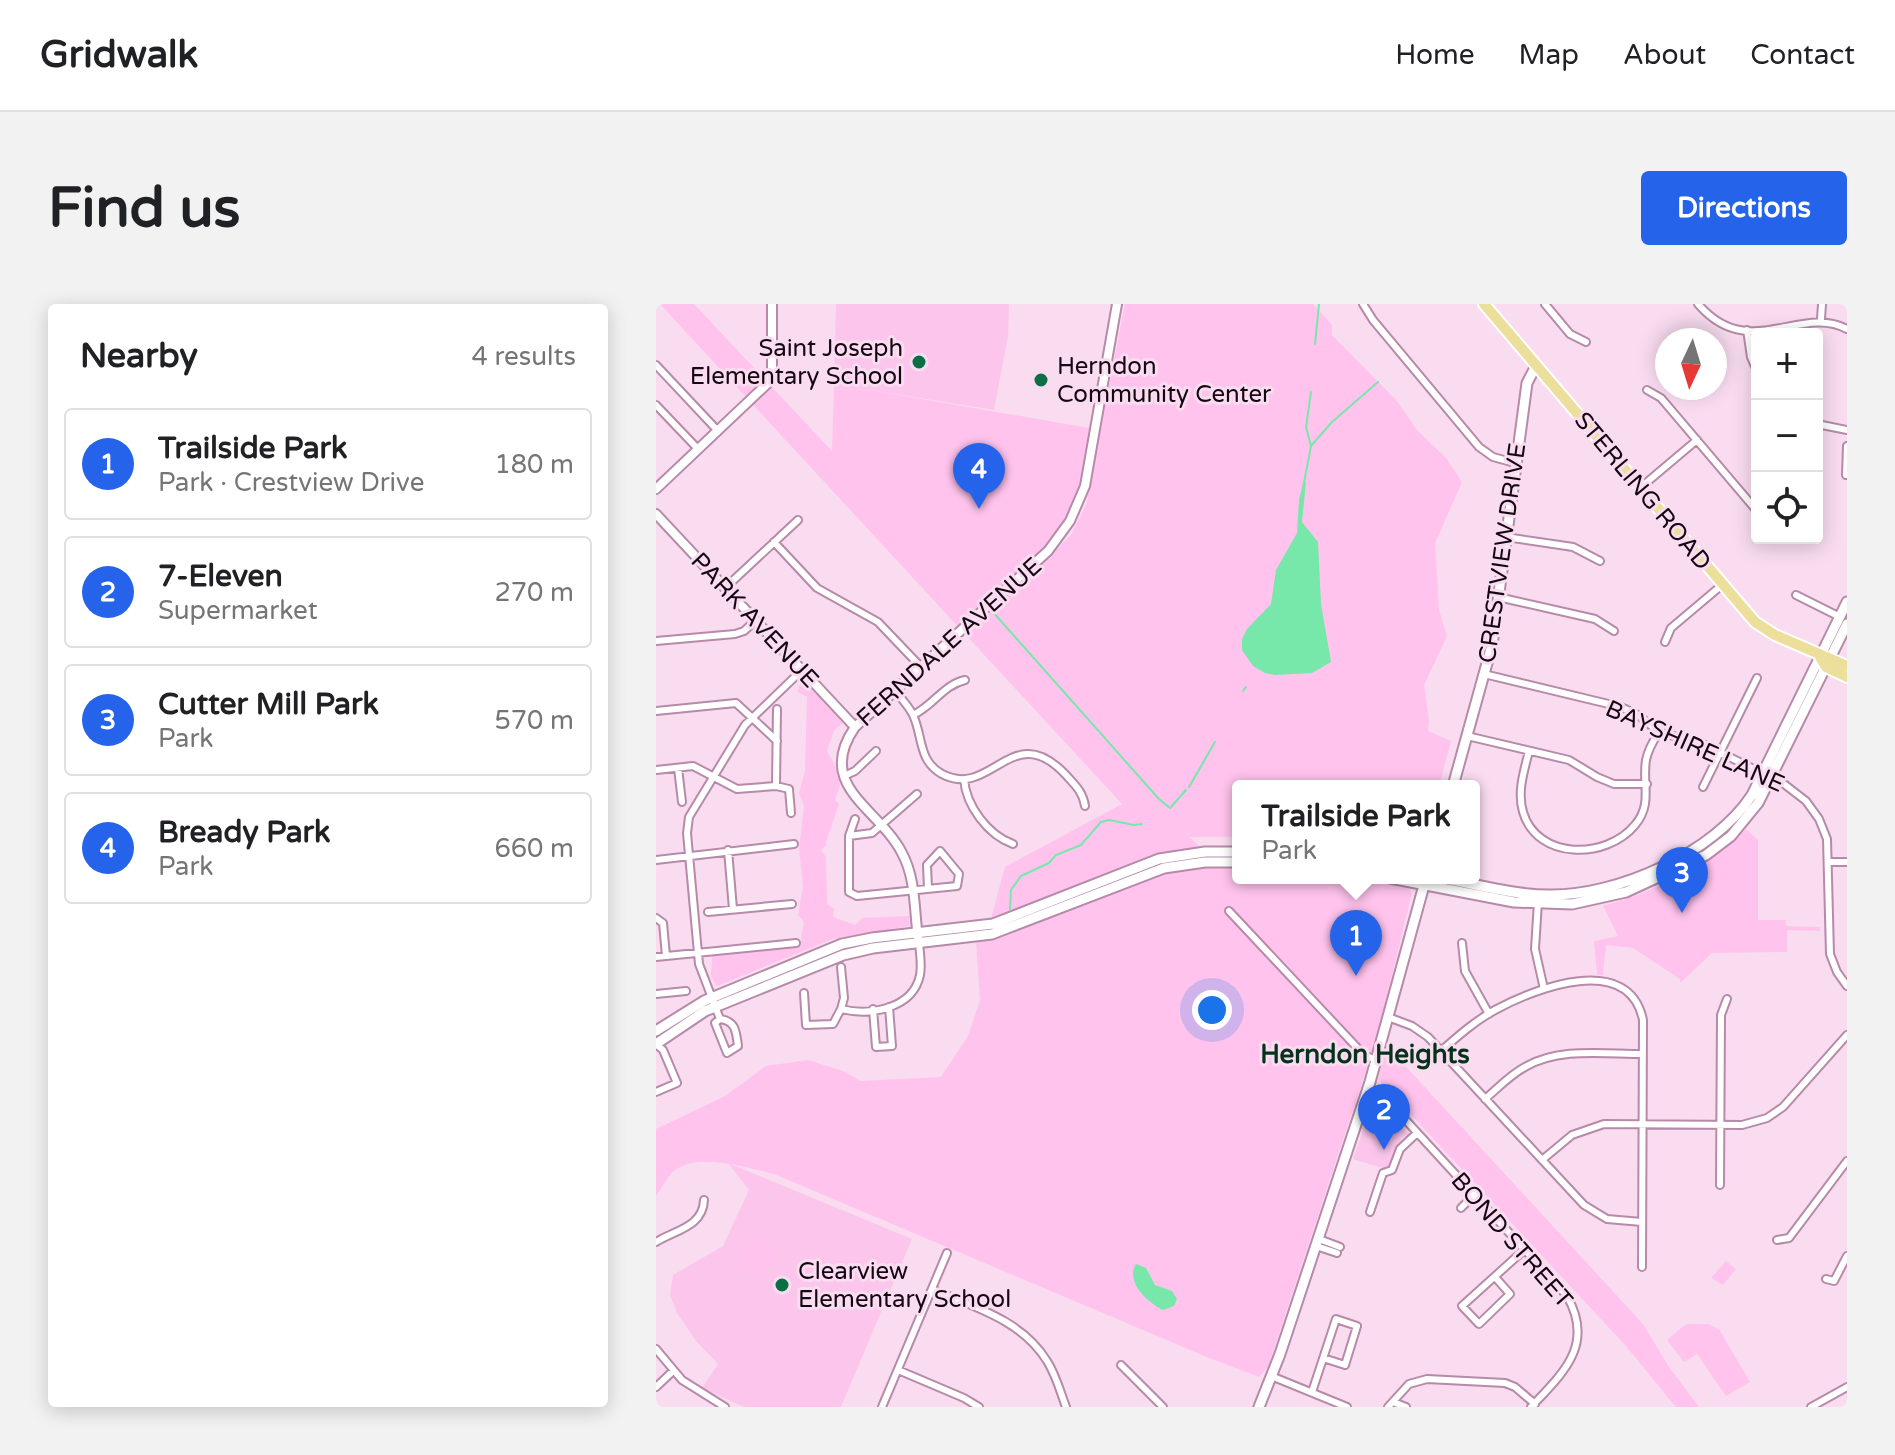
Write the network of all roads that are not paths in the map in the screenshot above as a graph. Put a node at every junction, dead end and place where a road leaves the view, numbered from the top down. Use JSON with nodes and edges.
{"nodes":[{"id":1,"x":772,"y":304,"type":"edge"},
{"id":2,"x":1117,"y":304,"type":"edge"},
{"id":3,"x":1363,"y":304,"type":"edge"},
{"id":4,"x":1484,"y":304,"type":"edge"},
{"id":5,"x":1545,"y":304,"type":"edge"},
{"id":6,"x":1698,"y":304,"type":"edge"},
{"id":7,"x":1822,"y":304,"type":"edge"},
{"id":8,"x":1821,"y":319,"type":"junction"},
{"id":9,"x":1847,"y":329,"type":"edge"},
{"id":10,"x":1747,"y":330,"type":"junction"},
{"id":11,"x":1586,"y":342,"type":"dead end"},
{"id":12,"x":1751,"y":356,"type":"edge"},
{"id":13,"x":656,"y":365,"type":"edge"},
{"id":14,"x":1536,"y":366,"type":"junction"},
{"id":15,"x":1647,"y":390,"type":"dead end"},
{"id":16,"x":656,"y":405,"type":"edge"},
{"id":17,"x":1823,"y":425,"type":"edge"},
{"id":18,"x":1847,"y":430,"type":"edge"},
{"id":19,"x":718,"y":431,"type":"junction"},
{"id":20,"x":1697,"y":440,"type":"junction"},
{"id":21,"x":1847,"y":446,"type":"edge"},
{"id":22,"x":698,"y":449,"type":"junction"},
{"id":23,"x":1515,"y":463,"type":"junction"},
{"id":24,"x":1846,"y":475,"type":"edge"},
{"id":25,"x":1640,"y":488,"type":"junction"},
{"id":26,"x":656,"y":489,"type":"edge"},
{"id":27,"x":1751,"y":504,"type":"edge"},
{"id":28,"x":656,"y":514,"type":"edge"},
{"id":29,"x":798,"y":520,"type":"dead end"},
{"id":30,"x":1506,"y":537,"type":"junction"},
{"id":31,"x":774,"y":542,"type":"junction"},
{"id":32,"x":1600,"y":561,"type":"dead end"},
{"id":33,"x":1722,"y":585,"type":"junction"},
{"id":34,"x":725,"y":588,"type":"junction"},
{"id":35,"x":1796,"y":595,"type":"dead end"},
{"id":36,"x":1498,"y":597,"type":"junction"},
{"id":37,"x":1847,"y":602,"type":"edge"},
{"id":38,"x":756,"y":620,"type":"junction"},
{"id":39,"x":1843,"y":620,"type":"edge"},
{"id":40,"x":1614,"y":631,"type":"dead end"},
{"id":41,"x":656,"y":641,"type":"edge"},
{"id":42,"x":1665,"y":642,"type":"dead end"},
{"id":43,"x":1825,"y":661,"type":"junction"},
{"id":44,"x":920,"y":666,"type":"junction"},
{"id":45,"x":1847,"y":666,"type":"edge"},
{"id":46,"x":802,"y":670,"type":"junction"},
{"id":47,"x":1484,"y":674,"type":"junction"},
{"id":48,"x":1847,"y":677,"type":"edge"},
{"id":49,"x":1757,"y":678,"type":"dead end"},
{"id":50,"x":965,"y":680,"type":"dead end"},
{"id":51,"x":894,"y":690,"type":"junction"},
{"id":52,"x":777,"y":709,"type":"dead end"},
{"id":53,"x":656,"y":711,"type":"edge"},
{"id":54,"x":913,"y":715,"type":"junction"},
{"id":55,"x":752,"y":717,"type":"junction"},
{"id":56,"x":855,"y":727,"type":"junction"},
{"id":57,"x":1659,"y":732,"type":"junction"},
{"id":58,"x":1467,"y":736,"type":"junction"},
{"id":59,"x":777,"y":741,"type":"junction"},
{"id":60,"x":876,"y":751,"type":"dead end"},
{"id":61,"x":1529,"y":751,"type":"junction"},
{"id":62,"x":1720,"y":752,"type":"junction"},
{"id":63,"x":678,"y":768,"type":"junction"},
{"id":64,"x":656,"y":770,"type":"edge"},
{"id":65,"x":714,"y":775,"type":"junction"},
{"id":66,"x":1767,"y":775,"type":"junction"},
{"id":67,"x":844,"y":776,"type":"junction"},
{"id":68,"x":964,"y":779,"type":"junction"},
{"id":69,"x":1455,"y":780,"type":"edge"},
{"id":70,"x":1647,"y":784,"type":"junction"},
{"id":71,"x":776,"y":786,"type":"junction"},
{"id":72,"x":1703,"y":787,"type":"dead end"},
{"id":73,"x":917,"y":794,"type":"dead end"},
{"id":74,"x":682,"y":802,"type":"dead end"},
{"id":75,"x":1085,"y":806,"type":"dead end"},
{"id":76,"x":791,"y":813,"type":"dead end"},
{"id":77,"x":855,"y":819,"type":"dead end"},
{"id":78,"x":882,"y":826,"type":"junction"},
{"id":79,"x":849,"y":836,"type":"junction"},
{"id":80,"x":794,"y":844,"type":"dead end"},
{"id":81,"x":1013,"y":844,"type":"dead end"},
{"id":82,"x":728,"y":850,"type":"junction"},
{"id":83,"x":1232,"y":852,"type":"edge"},
{"id":84,"x":689,"y":857,"type":"junction"},
{"id":85,"x":656,"y":860,"type":"edge"},
{"id":86,"x":1232,"y":862,"type":"edge"},
{"id":87,"x":1829,"y":862,"type":"junction"},
{"id":88,"x":1847,"y":862,"type":"edge"},
{"id":89,"x":1424,"y":884,"type":"edge"},
{"id":90,"x":1443,"y":884,"type":"edge"},
{"id":91,"x":1467,"y":884,"type":"edge"},
{"id":92,"x":928,"y":889,"type":"junction"},
{"id":93,"x":914,"y":890,"type":"junction"},
{"id":94,"x":1538,"y":900,"type":"junction"},
{"id":95,"x":792,"y":904,"type":"dead end"},
{"id":96,"x":733,"y":909,"type":"junction"},
{"id":97,"x":1229,"y":911,"type":"dead end"},
{"id":98,"x":708,"y":912,"type":"dead end"},
{"id":99,"x":656,"y":918,"type":"edge"},
{"id":100,"x":918,"y":938,"type":"junction"},
{"id":101,"x":796,"y":943,"type":"dead end"},
{"id":102,"x":1462,"y":943,"type":"dead end"},
{"id":103,"x":698,"y":953,"type":"junction"},
{"id":104,"x":666,"y":956,"type":"junction"},
{"id":105,"x":656,"y":957,"type":"edge"},
{"id":106,"x":841,"y":967,"type":"dead end"},
{"id":107,"x":1847,"y":986,"type":"edge"},
{"id":108,"x":1544,"y":989,"type":"junction"},
{"id":109,"x":686,"y":991,"type":"dead end"},
{"id":110,"x":804,"y":993,"type":"dead end"},
{"id":111,"x":656,"y":994,"type":"edge"},
{"id":112,"x":1727,"y":999,"type":"dead end"},
{"id":113,"x":713,"y":1003,"type":"junction"},
{"id":114,"x":889,"y":1007,"type":"junction"},
{"id":115,"x":841,"y":1009,"type":"junction"},
{"id":116,"x":873,"y":1009,"type":"junction"},
{"id":117,"x":1489,"y":1014,"type":"junction"},
{"id":118,"x":1388,"y":1017,"type":"junction"},
{"id":119,"x":720,"y":1019,"type":"junction"},
{"id":120,"x":656,"y":1031,"type":"edge"},
{"id":121,"x":1847,"y":1035,"type":"edge"},
{"id":122,"x":656,"y":1044,"type":"edge"},
{"id":123,"x":1441,"y":1051,"type":"junction"},
{"id":124,"x":1643,"y":1054,"type":"junction"},
{"id":125,"x":1376,"y":1060,"type":"junction"},
{"id":126,"x":656,"y":1092,"type":"edge"},
{"id":127,"x":1364,"y":1099,"type":"junction"},
{"id":128,"x":1485,"y":1099,"type":"junction"},
{"id":129,"x":1642,"y":1124,"type":"junction"},
{"id":130,"x":1720,"y":1124,"type":"junction"},
{"id":131,"x":1417,"y":1133,"type":"junction"},
{"id":132,"x":1542,"y":1160,"type":"junction"},
{"id":133,"x":1847,"y":1161,"type":"edge"},
{"id":134,"x":1720,"y":1185,"type":"dead end"},
{"id":135,"x":1474,"y":1195,"type":"junction"},
{"id":136,"x":704,"y":1200,"type":"dead end"},
{"id":137,"x":1461,"y":1208,"type":"dead end"},
{"id":138,"x":1370,"y":1212,"type":"dead end"},
{"id":139,"x":1642,"y":1222,"type":"junction"},
{"id":140,"x":1777,"y":1240,"type":"dead end"},
{"id":141,"x":656,"y":1242,"type":"edge"},
{"id":142,"x":1318,"y":1242,"type":"junction"},
{"id":143,"x":1339,"y":1250,"type":"dead end"},
{"id":144,"x":1524,"y":1250,"type":"junction"},
{"id":145,"x":947,"y":1253,"type":"dead end"},
{"id":146,"x":1847,"y":1256,"type":"edge"},
{"id":147,"x":1642,"y":1267,"type":"dead end"},
{"id":148,"x":1495,"y":1277,"type":"junction"},
{"id":149,"x":1826,"y":1279,"type":"dead end"},
{"id":150,"x":932,"y":1289,"type":"junction"},
{"id":151,"x":656,"y":1349,"type":"edge"},
{"id":152,"x":1323,"y":1358,"type":"junction"},
{"id":153,"x":1121,"y":1365,"type":"dead end"},
{"id":154,"x":898,"y":1370,"type":"junction"},
{"id":155,"x":673,"y":1371,"type":"junction"},
{"id":156,"x":1270,"y":1380,"type":"junction"},
{"id":157,"x":656,"y":1387,"type":"edge"},
{"id":158,"x":1846,"y":1387,"type":"edge"},
{"id":159,"x":1312,"y":1392,"type":"junction"},
{"id":160,"x":1391,"y":1404,"type":"edge"},
{"id":161,"x":1533,"y":1405,"type":"edge"},
{"id":162,"x":725,"y":1407,"type":"edge"},
{"id":163,"x":882,"y":1407,"type":"edge"},
{"id":164,"x":979,"y":1407,"type":"edge"},
{"id":165,"x":1066,"y":1407,"type":"edge"},
{"id":166,"x":1163,"y":1407,"type":"edge"},
{"id":167,"x":1259,"y":1407,"type":"edge"},
{"id":168,"x":1347,"y":1407,"type":"edge"},
{"id":169,"x":1406,"y":1407,"type":"edge"},
{"id":170,"x":1811,"y":1407,"type":"edge"}],
"edges":[{"from":1,"to":19,"type":"street"},
{"from":2,"to":44,"type":"street","name":"FERNDALE AVENUE"},
{"from":3,"to":23,"type":"street"},
{"from":4,"to":14,"type":"main road","name":"STERLING ROAD"},
{"from":5,"to":11,"type":"street"},
{"from":6,"to":10,"type":"street"},
{"from":7,"to":8,"type":"street"},
{"from":8,"to":9,"type":"street"},
{"from":8,"to":10,"type":"street"},
{"from":10,"to":12,"type":"street"},
{"from":13,"to":19,"type":"street"},
{"from":14,"to":23,"type":"main road","name":"CRESTVIEW DRIVE"},
{"from":14,"to":25,"type":"main road","name":"STERLING ROAD"},
{"from":15,"to":20,"type":"street"},
{"from":16,"to":22,"type":"street"},
{"from":17,"to":18,"type":"street"},
{"from":19,"to":22,"type":"street"},
{"from":20,"to":25,"type":"street"},
{"from":20,"to":27,"type":"street"},
{"from":21,"to":24,"type":"street"},
{"from":22,"to":26,"type":"street"},
{"from":23,"to":30,"type":"main road","name":"CRESTVIEW DRIVE"},
{"from":25,"to":33,"type":"main road","name":"STERLING ROAD"},
{"from":28,"to":34,"type":"street","name":"PARK AVENUE"},
{"from":29,"to":31,"type":"street"},
{"from":30,"to":32,"type":"street"},
{"from":30,"to":36,"type":"main road","name":"CRESTVIEW DRIVE"},
{"from":31,"to":34,"type":"street"},
{"from":31,"to":44,"type":"street"},
{"from":33,"to":42,"type":"street"},
{"from":33,"to":43,"type":"main road","name":"STERLING ROAD"},
{"from":34,"to":38,"type":"street","name":"PARK AVENUE"},
{"from":35,"to":39,"type":"street"},
{"from":36,"to":40,"type":"street"},
{"from":36,"to":47,"type":"main road","name":"CRESTVIEW DRIVE"},
{"from":37,"to":39,"type":"main road"},
{"from":38,"to":41,"type":"street"},
{"from":38,"to":46,"type":"street","name":"PARK AVENUE"},
{"from":39,"to":43,"type":"main road"},
{"from":43,"to":45,"type":"main road","name":"STERLING ROAD"},
{"from":43,"to":48,"type":"main road","name":"STERLING ROAD"},
{"from":43,"to":66,"type":"main road"},
{"from":44,"to":51,"type":"street","name":"FERNDALE AVENUE"},
{"from":46,"to":55,"type":"street"},
{"from":46,"to":56,"type":"street","name":"PARK AVENUE"},
{"from":47,"to":57,"type":"street","name":"BAYSHIRE LANE"},
{"from":47,"to":58,"type":"main road","name":"CRESTVIEW DRIVE"},
{"from":49,"to":62,"type":"street"},
{"from":50,"to":54,"type":"street"},
{"from":51,"to":54,"type":"street"},
{"from":51,"to":56,"type":"street","name":"FERNDALE AVENUE"},
{"from":52,"to":59,"type":"street"},
{"from":53,"to":55,"type":"street"},
{"from":54,"to":68,"type":"street"},
{"from":55,"to":59,"type":"street"},
{"from":55,"to":65,"type":"street"},
{"from":56,"to":67,"type":"street","name":"FERNDALE AVENUE"},
{"from":57,"to":62,"type":"street","name":"BAYSHIRE LANE"},
{"from":57,"to":70,"type":"street"},
{"from":58,"to":61,"type":"street"},
{"from":58,"to":69,"type":"main road","name":"CRESTVIEW DRIVE"},
{"from":59,"to":71,"type":"street"},
{"from":60,"to":67,"type":"street"},
{"from":61,"to":70,"type":"street"},
{"from":61,"to":70,"type":"street"},
{"from":62,"to":66,"type":"street","name":"BAYSHIRE LANE"},
{"from":62,"to":72,"type":"street"},
{"from":63,"to":64,"type":"street"},
{"from":63,"to":65,"type":"street"},
{"from":63,"to":74,"type":"street"},
{"from":65,"to":71,"type":"street"},
{"from":65,"to":84,"type":"street"},
{"from":66,"to":87,"type":"street","name":"BAYSHIRE LANE"},
{"from":66,"to":94,"type":"main road"},
{"from":67,"to":78,"type":"street"},
{"from":68,"to":75,"type":"street"},
{"from":68,"to":81,"type":"street"},
{"from":71,"to":76,"type":"street"},
{"from":73,"to":78,"type":"street"},
{"from":77,"to":79,"type":"street"},
{"from":78,"to":79,"type":"street"},
{"from":78,"to":93,"type":"street"},
{"from":79,"to":93,"type":"street"},
{"from":80,"to":82,"type":"street"},
{"from":82,"to":84,"type":"street"},
{"from":82,"to":96,"type":"street"},
{"from":83,"to":100,"type":"main road"},
{"from":84,"to":85,"type":"street"},
{"from":84,"to":103,"type":"street"},
{"from":86,"to":100,"type":"main road"},
{"from":87,"to":88,"type":"street"},
{"from":87,"to":107,"type":"street","name":"BAYSHIRE LANE"},
{"from":89,"to":118,"type":"main road"},
{"from":90,"to":94,"type":"main road"},
{"from":91,"to":94,"type":"main road"},
{"from":92,"to":92,"type":"street"},
{"from":92,"to":93,"type":"street"},
{"from":93,"to":100,"type":"street"},
{"from":94,"to":108,"type":"street"},
{"from":95,"to":96,"type":"street"},
{"from":96,"to":98,"type":"street"},
{"from":97,"to":125,"type":"street"},
{"from":99,"to":104,"type":"street"},
{"from":100,"to":113,"type":"main road"},
{"from":100,"to":114,"type":"street"},
{"from":101,"to":103,"type":"street"},
{"from":102,"to":117,"type":"street"},
{"from":103,"to":104,"type":"street"},
{"from":103,"to":113,"type":"street"},
{"from":104,"to":105,"type":"street"},
{"from":106,"to":115,"type":"street"},
{"from":108,"to":117,"type":"street"},
{"from":108,"to":124,"type":"street"},
{"from":109,"to":111,"type":"street"},
{"from":110,"to":115,"type":"street"},
{"from":112,"to":130,"type":"street"},
{"from":113,"to":119,"type":"street"},
{"from":113,"to":120,"type":"main road"},
{"from":113,"to":122,"type":"main road"},
{"from":114,"to":116,"type":"street"},
{"from":114,"to":116,"type":"street"},
{"from":115,"to":116,"type":"street"},
{"from":117,"to":123,"type":"street"},
{"from":118,"to":123,"type":"street"},
{"from":118,"to":125,"type":"main road"},
{"from":119,"to":119,"type":"street"},
{"from":121,"to":130,"type":"street"},
{"from":122,"to":126,"type":"street"},
{"from":123,"to":128,"type":"street"},
{"from":124,"to":128,"type":"street"},
{"from":124,"to":129,"type":"street"},
{"from":125,"to":127,"type":"main road"},
{"from":127,"to":131,"type":"street","name":"BOND STREET"},
{"from":127,"to":142,"type":"main road"},
{"from":128,"to":132,"type":"street"},
{"from":129,"to":130,"type":"street"},
{"from":129,"to":132,"type":"street"},
{"from":129,"to":139,"type":"street"},
{"from":130,"to":134,"type":"street"},
{"from":131,"to":135,"type":"street","name":"BOND STREET"},
{"from":131,"to":138,"type":"street"},
{"from":132,"to":139,"type":"street"},
{"from":133,"to":140,"type":"street"},
{"from":135,"to":137,"type":"street"},
{"from":135,"to":144,"type":"street","name":"BOND STREET"},
{"from":136,"to":141,"type":"street"},
{"from":139,"to":147,"type":"street"},
{"from":142,"to":143,"type":"street"},
{"from":142,"to":156,"type":"main road"},
{"from":144,"to":148,"type":"street"},
{"from":144,"to":161,"type":"street","name":"BOND STREET"},
{"from":145,"to":150,"type":"street"},
{"from":146,"to":149,"type":"street"},
{"from":148,"to":148,"type":"street"},
{"from":150,"to":154,"type":"street"},
{"from":150,"to":165,"type":"street"},
{"from":151,"to":155,"type":"street"},
{"from":152,"to":152,"type":"street"},
{"from":152,"to":159,"type":"street"},
{"from":153,"to":166,"type":"street"},
{"from":154,"to":163,"type":"street"},
{"from":154,"to":164,"type":"street"},
{"from":155,"to":157,"type":"street"},
{"from":155,"to":162,"type":"street"},
{"from":156,"to":159,"type":"street"},
{"from":156,"to":167,"type":"main road"},
{"from":158,"to":170,"type":"street"},
{"from":159,"to":168,"type":"street"},
{"from":160,"to":161,"type":"street"},
{"from":160,"to":169,"type":"street"}]}
